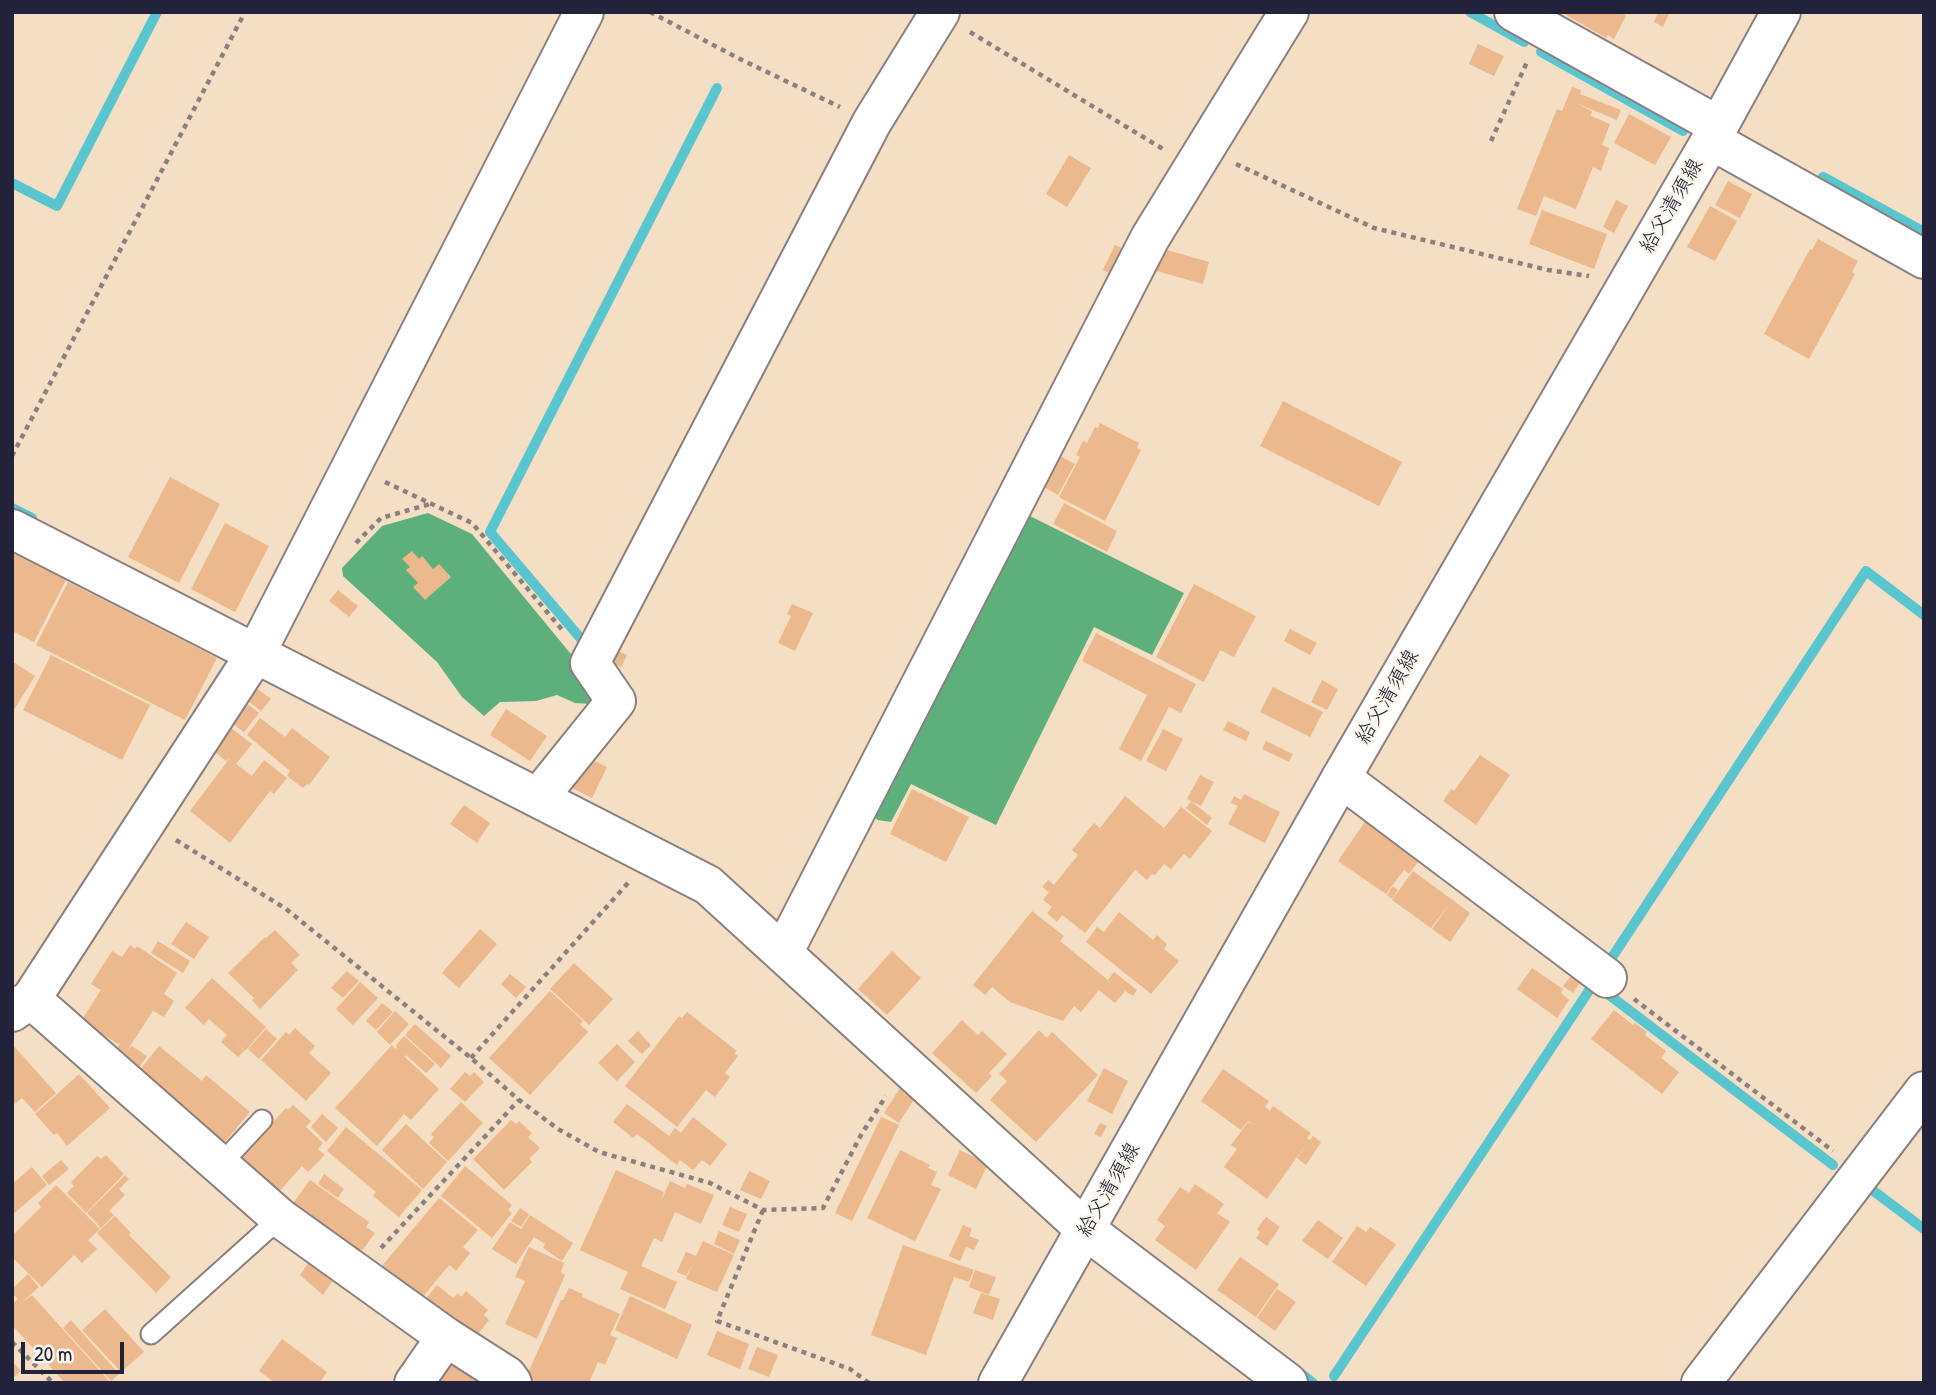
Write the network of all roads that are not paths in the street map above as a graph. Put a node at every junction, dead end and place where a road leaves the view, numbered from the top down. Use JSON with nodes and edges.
{"nodes":[{"id":1,"x":584,"y":12,"type":"edge"},
{"id":2,"x":1289,"y":12,"type":"edge"},
{"id":3,"x":1781,"y":12,"type":"edge"},
{"id":4,"x":939,"y":13,"type":"edge"},
{"id":5,"x":1528,"y":20,"type":"edge"},
{"id":6,"x":1715,"y":133,"type":"junction"},
{"id":7,"x":1924,"y":259,"type":"edge"},
{"id":8,"x":12,"y":529,"type":"edge"},
{"id":9,"x":256,"y":653,"type":"junction"},
{"id":10,"x":1342,"y":778,"type":"junction"},
{"id":11,"x":538,"y":798,"type":"junction"},
{"id":12,"x":783,"y":953,"type":"junction"},
{"id":13,"x":1607,"y":978,"type":"road end"},
{"id":14,"x":21,"y":1006,"type":"edge"},
{"id":15,"x":1924,"y":1091,"type":"edge"},
{"id":16,"x":262,"y":1121,"type":"dead end"},
{"id":17,"x":220,"y":1164,"type":"junction"},
{"id":18,"x":280,"y":1218,"type":"junction"},
{"id":19,"x":1086,"y":1230,"type":"junction"},
{"id":20,"x":150,"y":1334,"type":"dead end"},
{"id":21,"x":446,"y":1337,"type":"junction"},
{"id":22,"x":414,"y":1383,"type":"edge"},
{"id":23,"x":512,"y":1383,"type":"edge"},
{"id":24,"x":998,"y":1383,"type":"edge"},
{"id":25,"x":1288,"y":1383,"type":"edge"},
{"id":26,"x":1701,"y":1383,"type":"edge"}],
"edges":[{"from":1,"to":9,"type":"street"},
{"from":2,"to":12,"type":"street"},
{"from":3,"to":6,"type":"street","name":"給父清須線"},
{"from":4,"to":11,"type":"street"},
{"from":5,"to":6,"type":"street"},
{"from":6,"to":7,"type":"street"},
{"from":6,"to":10,"type":"street","name":"給父清須線"},
{"from":8,"to":9,"type":"street"},
{"from":9,"to":11,"type":"street"},
{"from":9,"to":14,"type":"street"},
{"from":10,"to":13,"type":"street"},
{"from":10,"to":19,"type":"street","name":"給父清須線"},
{"from":11,"to":12,"type":"street"},
{"from":12,"to":19,"type":"street"},
{"from":14,"to":17,"type":"street"},
{"from":15,"to":26,"type":"street"},
{"from":16,"to":17,"type":"lane"},
{"from":17,"to":18,"type":"street"},
{"from":18,"to":20,"type":"lane"},
{"from":18,"to":21,"type":"street"},
{"from":19,"to":24,"type":"street","name":"給父清須線"},
{"from":19,"to":25,"type":"street"},
{"from":21,"to":22,"type":"street"},
{"from":21,"to":23,"type":"street"}]}
